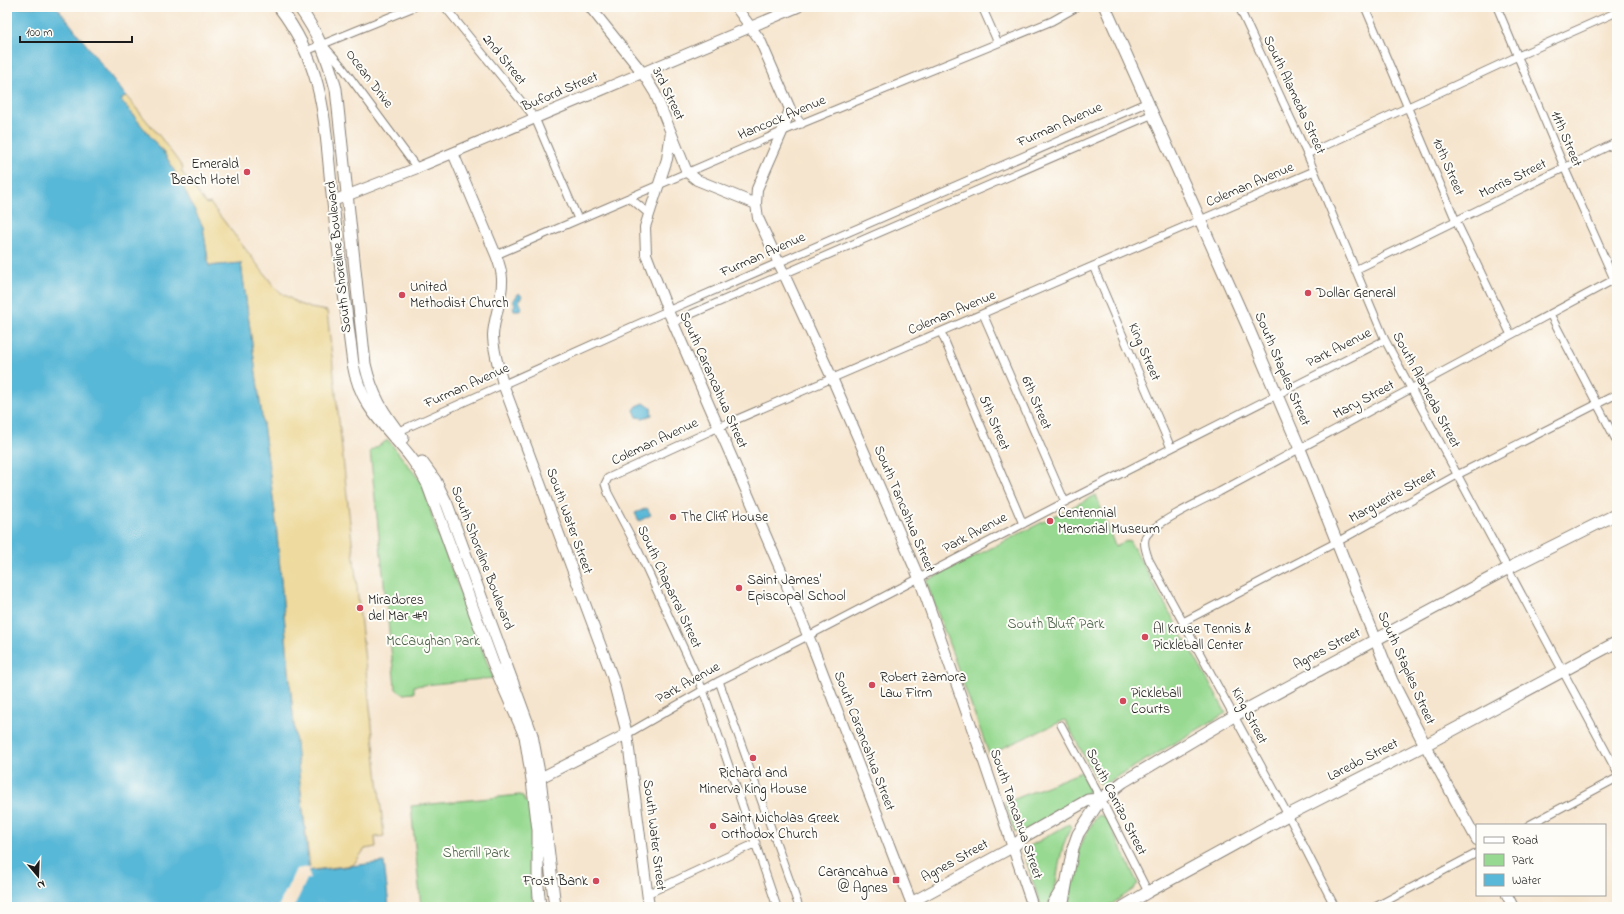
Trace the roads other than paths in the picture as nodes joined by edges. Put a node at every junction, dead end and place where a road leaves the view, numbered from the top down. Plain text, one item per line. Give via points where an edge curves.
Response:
1 (279, 7) edge
2 (299, 7) edge
3 (414, 7) edge
4 (445, 7) edge
5 (590, 7) edge
6 (736, 7) edge
7 (798, 7) edge
8 (982, 7) edge
9 (1077, 7) edge
10 (1106, 7) edge
11 (1239, 7) edge
12 (1365, 7) edge
13 (1497, 7) edge
14 (1617, 12) edge
15 (751, 27) junction
16 (998, 43) junction
17 (323, 45) junction
18 (306, 51) junction
19 (1518, 56) junction
20 (642, 72) junction
21 (1148, 102) junction
22 (1408, 107) junction
23 (790, 109) junction
24 (1153, 114) junction
25 (535, 118) junction
26 (802, 124) junction
27 (671, 132) junction
28 (782, 132) junction
29 (1617, 142) edge
30 (453, 153) junction
31 (1307, 154) junction
32 (1024, 155) junction
33 (417, 168) junction
34 (1029, 168) junction
35 (1565, 169) junction
36 (1314, 171) junction
37 (687, 172) junction
38 (658, 185) junction
39 (347, 196) junction
40 (630, 198) junction
41 (333, 201) junction
42 (756, 204) junction
43 (908, 206) junction
44 (649, 214) junction
45 (578, 219) junction
46 (913, 219) junction
47 (1201, 220) junction
48 (1456, 221) junction
49 (496, 255) junction
50 (778, 263) junction
51 (1093, 266) junction
52 (1354, 270) junction
53 (784, 275) junction
54 (1616, 279) edge
55 (668, 311) junction
56 (983, 314) junction
57 (1550, 314) junction
58 (673, 322) junction
59 (941, 332) junction
60 (1511, 335) junction
61 (1384, 340) junction
62 (832, 378) junction
63 (503, 384) junction
64 (1412, 389) junction
65 (1617, 394) edge
66 (1276, 395) junction
67 (1597, 406) junction
68 (719, 427) junction
69 (394, 433) junction
70 (1617, 442) edge
71 (1171, 448) junction
72 (1300, 449) junction
73 (1457, 476) junction
74 (604, 484) joint
75 (1065, 502) junction
76 (1617, 514) edge
77 (1023, 524) junction
78 (1146, 536) joint
79 (1337, 542) junction
80 (1507, 569) junction
81 (918, 578) junction
82 (1183, 622) junction
83 (808, 636) junction
84 (1375, 640) junction
85 (1617, 642) edge
86 (1562, 671) junction
87 (719, 681) junction
88 (703, 690) junction
89 (1234, 716) junction
90 (1061, 724) dead end
91 (627, 734) junction
92 (1425, 745) junction
93 (1617, 772) edge
94 (1617, 778) edge
95 (536, 779) junction
96 (1101, 799) junction
97 (1288, 815) junction
98 (1531, 824) edge
99 (1476, 838) edge
100 (756, 843) junction
101 (1013, 847) junction
102 (1476, 854) edge
103 (1066, 883) junction
104 (1148, 892) junction
105 (647, 894) junction
106 (1508, 896) edge
107 (913, 904) edge
108 (1130, 904) edge
109 (1032, 905) edge
110 (540, 907) edge
111 (555, 907) edge
112 (649, 907) edge
113 (777, 907) edge
114 (799, 907) edge
115 (1051, 907) edge
116 (1062, 907) edge
117 (1123, 907) edge
118 (1335, 907) edge
119 (1374, 907) edge
120 (1513, 907) edge

1 - 18 main road
2 - 17 main road, Ocean Drive
3 - 17 street
4 - 25 street, 2nd Street
5 - 20 main road, 3rd Street
6 - 15 main road
7 - 15 main road, Buford Street
8 - 16 street
9 - 16 street, Hancock Avenue via 1052,21
10 - 21 main road, South Staples Street
11 - 31 street, South Alameda Street
12 - 22 street, 10th Street
13 - 19 street, 11th Street
14 - 19 street, Coleman Avenue
15 - 20 main road, Buford Street
15 - 23 main road via 760,40
16 - 26 street, Hancock Avenue
17 - 18 street
17 - 33 street, Ocean Drive
17 - 39 main road, South Shoreline Boulevard via 336,89
18 - 41 main road, South Shoreline Boulevard via 314,69 324,112
19 - 22 street, Coleman Avenue
19 - 35 street, 11th Street
20 - 25 main road, Buford Street
20 - 27 main road, 3rd Street via 655,93
21 - 24 main road, South Staples Street
21 - 32 street, Furman Avenue
22 - 31 street, Coleman Avenue
22 - 48 street, 10th Street
23 - 26 street
23 - 28 main road, South Tancahua Street
24 - 34 street, Furman Avenue
24 - 47 main road, South Staples Street
25 - 30 main road, Buford Street
25 - 45 street, 2nd Street
26 - 28 street, Hancock Avenue
27 - 37 main road
27 - 38 main road, 3rd Street via 667,159
28 - 37 street, Hancock Avenue
28 - 42 main road, South Tancahua Street via 757,189
29 - 35 street, Morris Street
30 - 33 main road, Buford Street
30 - 49 main road, South Water Street
31 - 36 street, South Alameda Street
32 - 34 street
32 - 43 street, Furman Avenue
33 - 39 main road, Buford Street
34 - 46 street, Furman Avenue
35 - 48 street, Morris Street
35 - 54 street, 11th Street
36 - 47 street, Coleman Avenue
36 - 52 street, South Alameda Street
37 - 38 street, Hancock Avenue
37 - 42 main road via 697,180
38 - 40 street, Hancock Avenue
38 - 44 main road, South Carancahua Street
39 - 41 main road, Buford Street
39 - 69 main road, South Shoreline Boulevard via 365,364 372,390
40 - 44 street
40 - 45 street, Hancock Avenue
41 - 69 main road, South Shoreline Boulevard via 357,384 370,409
42 - 50 main road, South Tancahua Street via 758,218
43 - 46 street
43 - 50 street, Furman Avenue
44 - 55 main road, South Carancahua Street via 645,227 646,254
45 - 49 street, Hancock Avenue
46 - 53 street, Furman Avenue
47 - 51 street, Coleman Avenue
47 - 66 main road, South Staples Street
48 - 52 street, Morris Street
48 - 60 street, 10th Street
49 - 63 main road, South Water Street via 502,281 493,336
50 - 53 main road, South Tancahua Street
50 - 55 street, Furman Avenue
51 - 56 street, Coleman Avenue
51 - 71 street, King Street
52 - 61 street, South Alameda Street
53 - 58 street, Furman Avenue
53 - 62 main road, South Tancahua Street
54 - 57 street, Mary Street
55 - 58 main road, South Carancahua Street
55 - 63 street, Furman Avenue
56 - 59 street, Coleman Avenue
56 - 75 street, 6th Street
57 - 60 street, Mary Street
57 - 67 street
58 - 68 main road, South Carancahua Street
59 - 62 street, Coleman Avenue
59 - 77 street, 5th Street
60 - 64 street, Mary Street
61 - 64 street, South Alameda Street
61 - 66 street, Park Avenue
62 - 68 street, Coleman Avenue
62 - 81 main road, South Tancahua Street
63 - 69 street, Furman Avenue
63 - 91 main road, South Water Street via 612,676
64 - 72 street, Mary Street
64 - 73 street, South Alameda Street
65 - 67 street, Marguerite Street
66 - 71 street, Park Avenue
66 - 72 main road, South Staples Street
67 - 70 street
67 - 73 street, Marguerite Street
68 - 74 street, Coleman Avenue via 608,478
68 - 83 main road, South Carancahua Street
69 - 95 main road, South Shoreline Boulevard via 427,468 447,504 528,721 535,748
71 - 75 street, Park Avenue
72 - 78 street, Mary Street via 1159,524
72 - 79 main road, South Staples Street
73 - 79 street, Marguerite Street
73 - 80 street, South Alameda Street
74 - 88 street, South Chaparral Street via 657,589
75 - 77 street, Park Avenue
76 - 80 main road, Agnes Street
77 - 81 street, Park Avenue
78 - 82 street, King Street via 1149,560
79 - 82 street, Marguerite Street
79 - 84 main road, South Staples Street
80 - 84 main road, Agnes Street
80 - 86 street, South Alameda Street
81 - 83 street, Park Avenue
81 - 101 main road, South Tancahua Street
82 - 89 street, King Street
83 - 87 street, Park Avenue
83 - 107 main road, South Carancahua Street
84 - 89 main road, Agnes Street
84 - 92 main road, South Staples Street via 1401,700
85 - 86 main road, Laredo Street
86 - 92 main road, Laredo Street
86 - 93 street, South Alameda Street
87 - 88 street, Park Avenue
87 - 114 street
88 - 91 street, Park Avenue
88 - 100 street, South Chaparral Street
89 - 96 main road, Agnes Street via 1123,782
89 - 97 street, King Street
90 - 96 street, South Carrizo Street
91 - 95 main road, Park Avenue
91 - 105 main road, South Water Street
92 - 97 main road, Laredo Street
92 - 99 main road
94 - 98 street
95 - 110 main road, South Shoreline Boulevard
95 - 111 main road, South Shoreline Boulevard
96 - 101 main road via 1088,800 1025,836
96 - 103 main road via 1078,834
96 - 104 street, South Carrizo Street
97 - 104 main road, Laredo Street
97 - 118 street, King Street
100 - 105 street
100 - 113 street, South Chaparral Street
101 - 107 main road, Agnes Street
101 - 109 main road, South Tancahua Street
102 - 119 street
103 - 115 main road
103 - 116 main road
104 - 108 main road, Laredo Street
105 - 112 main road, South Water Street
106 - 120 main road
108 - 117 main road, Laredo Street

